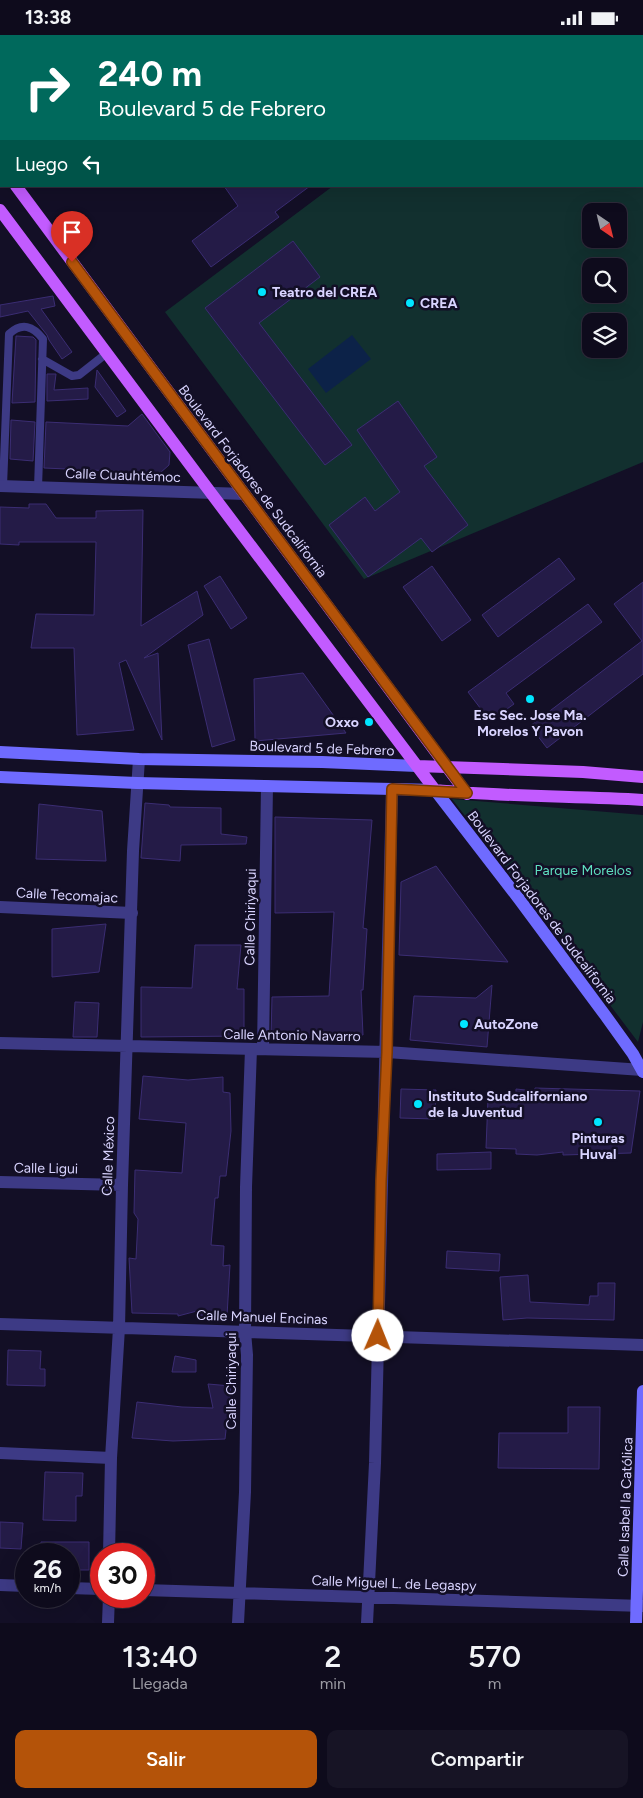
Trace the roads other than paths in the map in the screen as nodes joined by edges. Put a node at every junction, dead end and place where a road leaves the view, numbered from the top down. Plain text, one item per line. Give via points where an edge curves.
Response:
1 (17, 187) edge
2 (0, 210) edge
3 (5, 224) edge
4 (107, 353) junction
5 (42, 359) junction
6 (2, 486) edge
7 (38, 488) junction
8 (210, 493) junction
9 (245, 494) junction
10 (0, 752) edge
11 (139, 759) junction
12 (417, 766) junction
13 (448, 768) junction
14 (0, 777) edge
15 (643, 777) edge
16 (137, 783) junction
17 (268, 786) junction
18 (392, 789) junction
19 (435, 791) junction
20 (467, 793) junction
21 (643, 800) edge
22 (0, 907) edge
23 (132, 913) junction
24 (0, 1043) edge
25 (127, 1046) junction
26 (257, 1049) junction
27 (387, 1052) junction
28 (643, 1071) edge
29 (0, 1182) edge
30 (122, 1185) junction
31 (0, 1324) edge
32 (119, 1328) junction
33 (245, 1332) junction
34 (378, 1336) junction
35 (643, 1345) edge
36 (643, 1391) edge
37 (0, 1453) edge
38 (111, 1458) junction
39 (109, 1543) edge
40 (0, 1585) edge
41 (15, 1586) edge
42 (155, 1590) edge
43 (239, 1593) junction
44 (368, 1597) junction
45 (640, 1606) edge
46 (109, 1608) edge
47 (108, 1623) edge
48 (238, 1623) edge
49 (367, 1623) edge
50 (636, 1623) edge

1 - 9 main road, Boulevard Forjadores de Sudcalifornia
2 - 3 main road, Boulevard Forjadores de Sudcalifornia
3 - 4 main road, Boulevard Forjadores de Sudcalifornia
4 - 5 lane via 79,375 72,376
4 - 8 main road, Boulevard Forjadores de Sudcalifornia
5 - 6 lane via 43,339 35,329 24,326 9,334
5 - 7 lane
6 - 7 street, Calle Cuauhtémoc
7 - 8 street, Calle Cuauhtémoc
8 - 9 street, Calle Cuauhtémoc
8 - 12 main road, Boulevard Forjadores de Sudcalifornia
9 - 13 main road, Boulevard Forjadores de Sudcalifornia
10 - 11 main road, Boulevard 5 de Febrero
11 - 12 main road, Boulevard 5 de Febrero
11 - 16 street, Calle México
12 - 13 main road, Boulevard 5 de Febrero
12 - 19 main road, Boulevard Forjadores de Sudcalifornia
13 - 15 main road, Boulevard 5 de Febrero
13 - 20 main road, Boulevard Forjadores de Sudcalifornia
14 - 16 main road
16 - 17 main road
16 - 23 street, Calle México
17 - 18 main road
17 - 26 street, Calle Chiriyaqui
18 - 19 main road
18 - 27 street
19 - 20 main road
19 - 28 main road, Boulevard Forjadores de Sudcalifornia via 525,907
20 - 21 main road
22 - 23 street, Calle Tecomajac
23 - 25 street, Calle México
24 - 25 street, Calle Antonio Navarro
25 - 26 street, Calle Antonio Navarro
25 - 30 street, Calle México
26 - 27 street, Calle Antonio Navarro
26 - 33 street, Calle Chiriyaqui via 246,1187
27 - 28 street, Calle Antonio Navarro
27 - 34 street
29 - 30 street, Calle Ligui
30 - 32 street, Calle México
31 - 32 street, Calle Manuel Encinas
32 - 33 street, Calle Manuel Encinas
32 - 38 street, Calle México
33 - 34 street, Calle Manuel Encinas
33 - 43 street, Calle Chiriyaqui via 245,1492
34 - 35 street, Calle Manuel Encinas
34 - 44 street
36 - 45 main road, Calle Isabel la Católica
37 - 38 street
38 - 39 street, Calle México
40 - 41 street
42 - 43 street, Calle Miguel L. de Legaspy
43 - 44 street, Calle Miguel L. de Legaspy
43 - 48 street, Calle Chiriyaqui
44 - 45 street, Calle Miguel L. de Legaspy
44 - 49 street
45 - 50 main road, Calle Isabel la Católica
46 - 47 street

